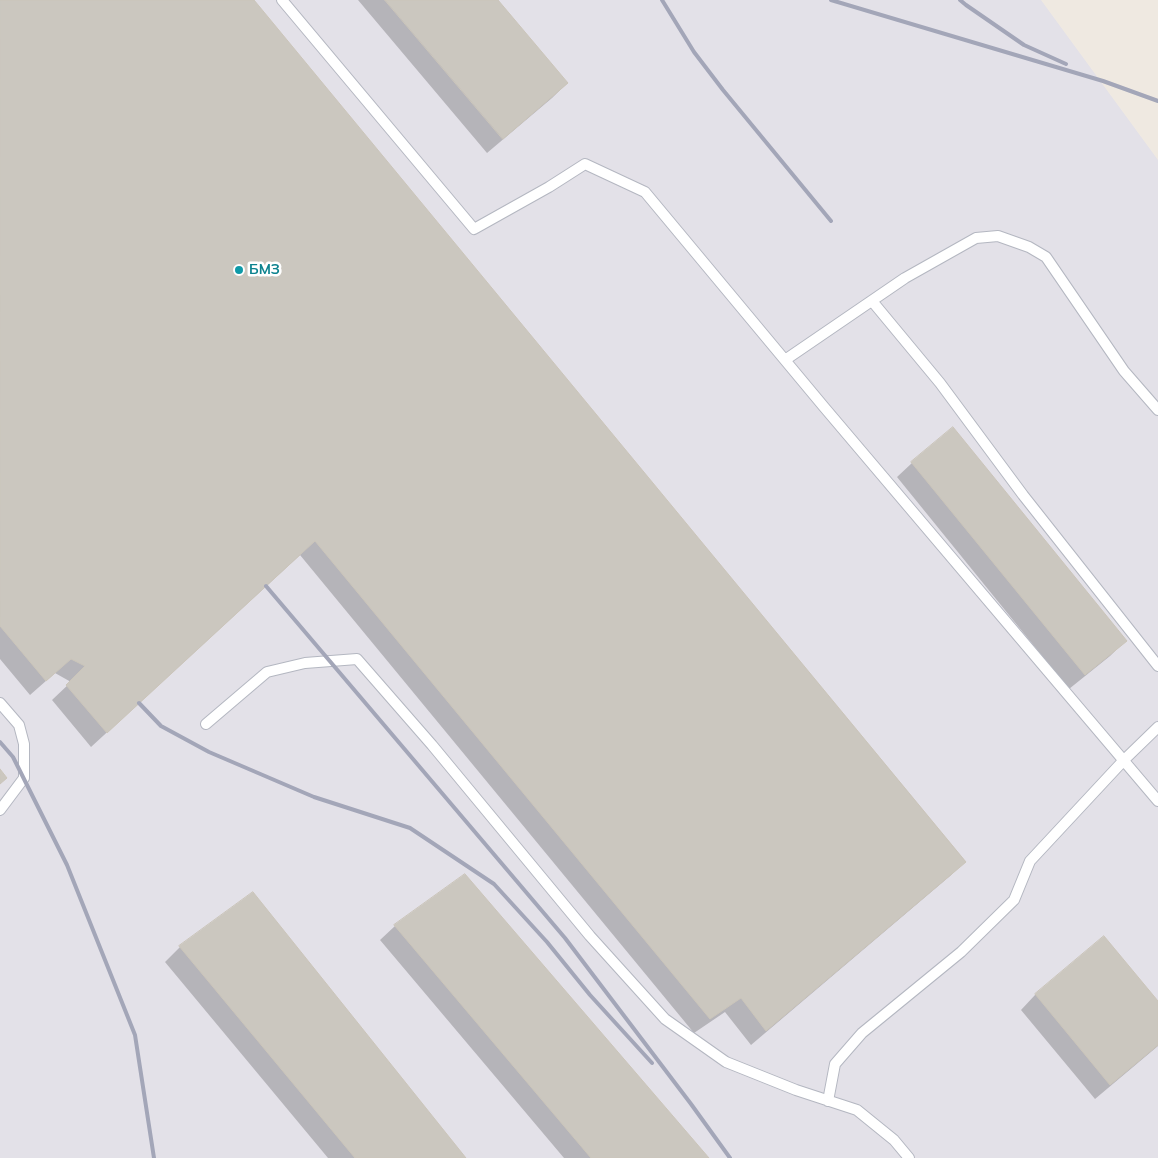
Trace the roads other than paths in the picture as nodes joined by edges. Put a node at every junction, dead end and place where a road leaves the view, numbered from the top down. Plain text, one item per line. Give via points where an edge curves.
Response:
1 (282, 0) edge
2 (872, 301) junction
3 (785, 360) junction
4 (1158, 410) edge
5 (1158, 666) edge
6 (0, 703) edge
7 (206, 724) dead end
8 (1158, 727) edge
9 (1124, 760) junction
10 (1158, 801) edge
11 (0, 810) edge
12 (828, 1101) junction
13 (910, 1158) edge

1 - 3 lane via 474,228 585,164 645,192
2 - 3 lane
2 - 4 lane via 905,278 976,238 998,236 1029,247 1046,257 1124,370
2 - 5 lane
3 - 9 lane
6 - 11 lane via 19,725 24,744 24,778
7 - 12 lane via 267,672 306,663 357,659 664,1019 726,1062
8 - 9 lane
9 - 10 lane
9 - 12 lane via 1030,861 1014,900 960,952 862,1032 835,1064
12 - 13 lane via 857,1110 894,1140

